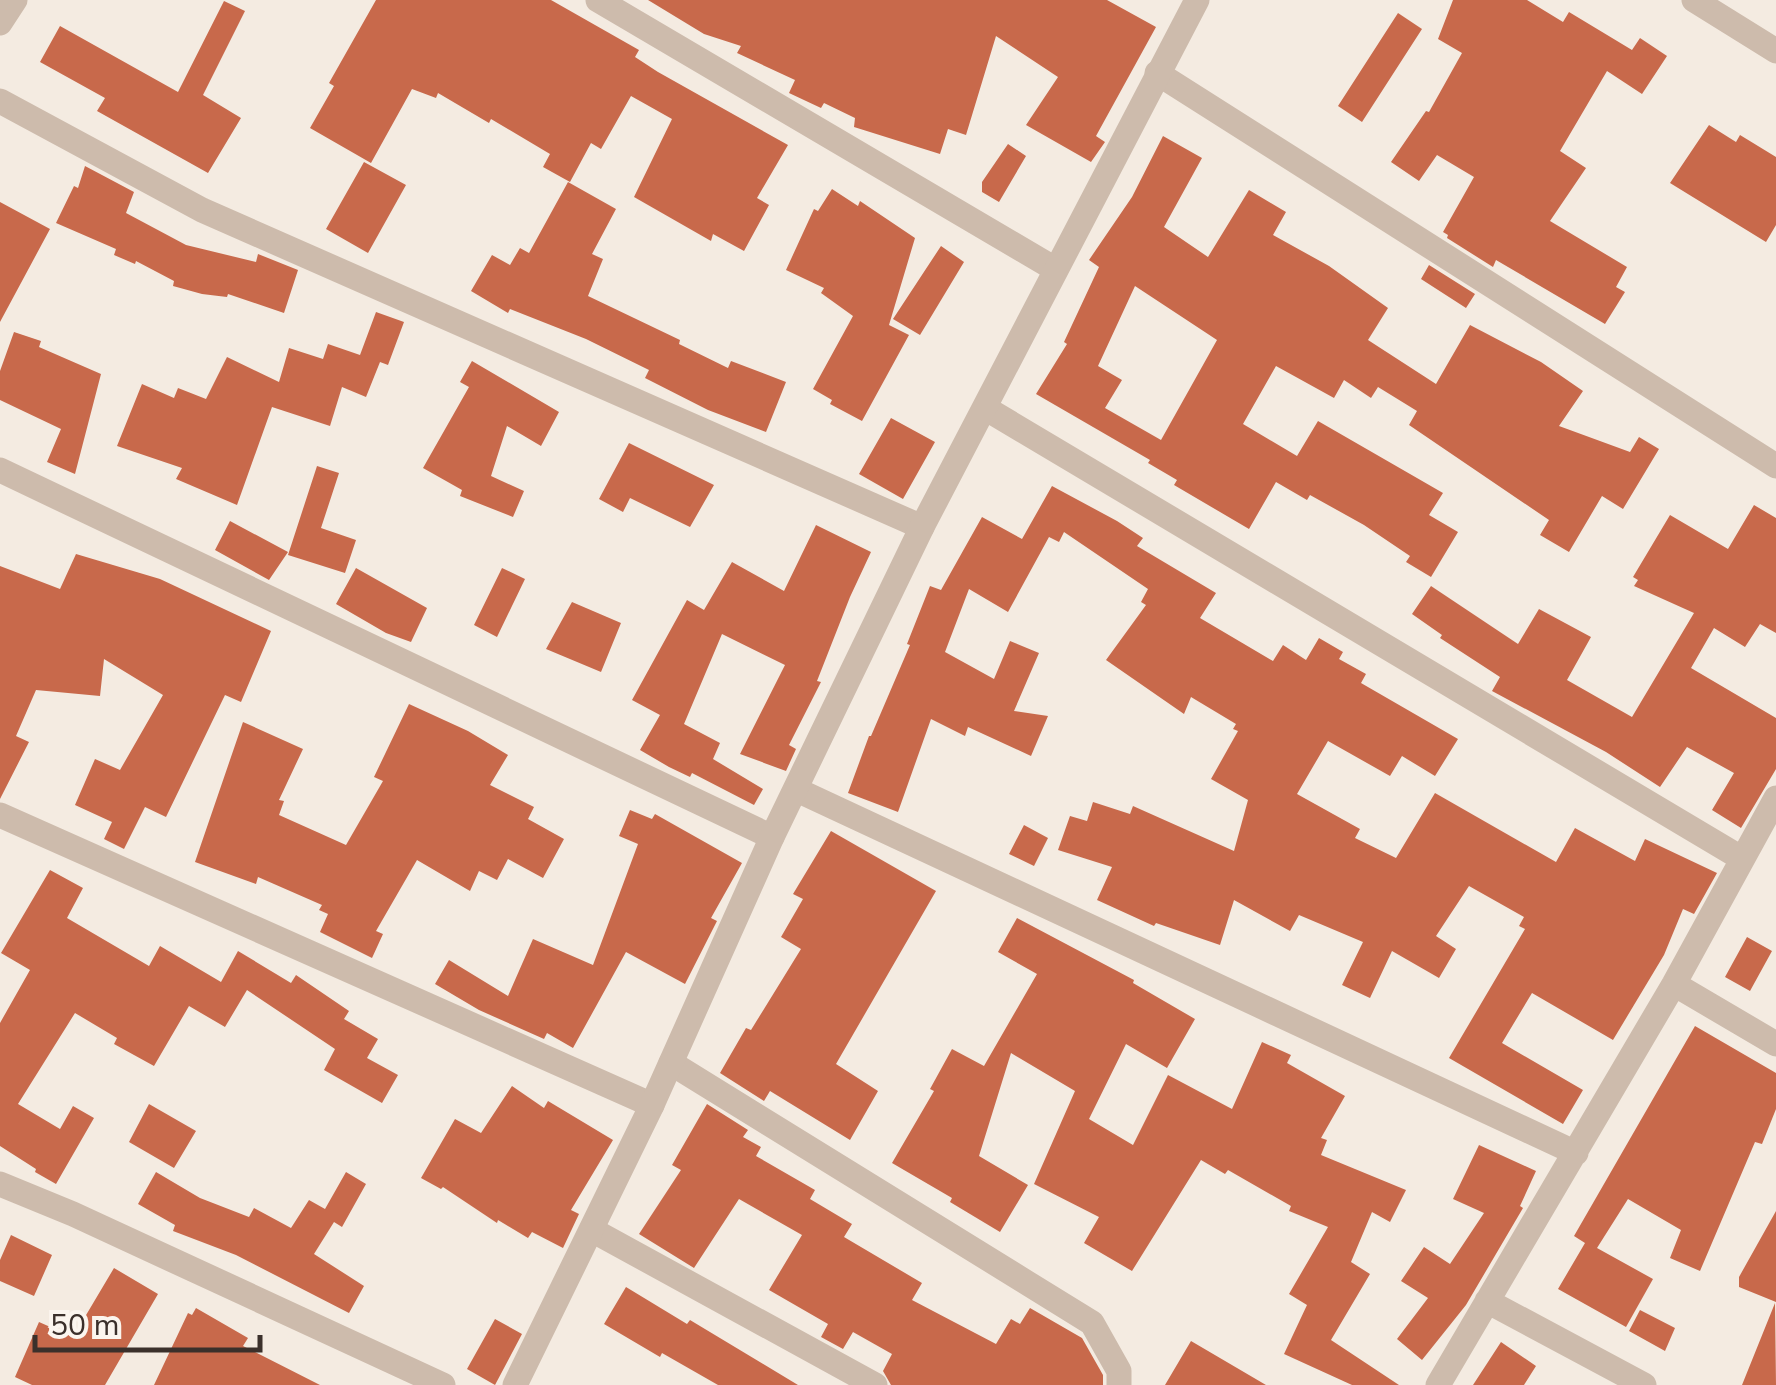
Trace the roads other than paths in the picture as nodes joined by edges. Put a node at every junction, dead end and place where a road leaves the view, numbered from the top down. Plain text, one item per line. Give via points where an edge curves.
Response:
1 (15, 0) edge
2 (598, 0) edge
3 (1694, 0) edge
4 (1188, 3) edge
5 (0, 23) edge
6 (1776, 51) edge
7 (1157, 73) junction
8 (0, 102) edge
9 (1055, 269) junction
10 (985, 408) junction
11 (1776, 466) edge
12 (0, 470) edge
13 (922, 527) junction
14 (797, 790) junction
15 (1776, 798) edge
16 (0, 815) edge
17 (772, 837) junction
18 (1741, 858) junction
19 (1674, 984) junction
20 (1776, 1044) edge
21 (672, 1063) junction
22 (652, 1105) junction
23 (1576, 1154) junction
24 (0, 1184) edge
25 (592, 1230) junction
26 (1487, 1301) junction
27 (443, 1385) edge
28 (515, 1385) edge
29 (875, 1385) edge
30 (1119, 1385) edge
31 (1438, 1385) edge
32 (1644, 1385) edge

1 - 5 street
2 - 9 street
3 - 6 street
4 - 7 street
7 - 9 street
7 - 11 street
8 - 13 street via 202,210
9 - 10 street
10 - 13 street
10 - 18 street
12 - 17 street
13 - 14 street
14 - 17 street
14 - 23 street
15 - 18 street
16 - 22 street
17 - 21 street
18 - 19 street
19 - 20 street
19 - 23 street
21 - 22 street
21 - 30 street via 1092,1323 1119,1370
22 - 25 street
23 - 26 street
24 - 27 street
25 - 28 street
25 - 29 street
26 - 31 street
26 - 32 street

